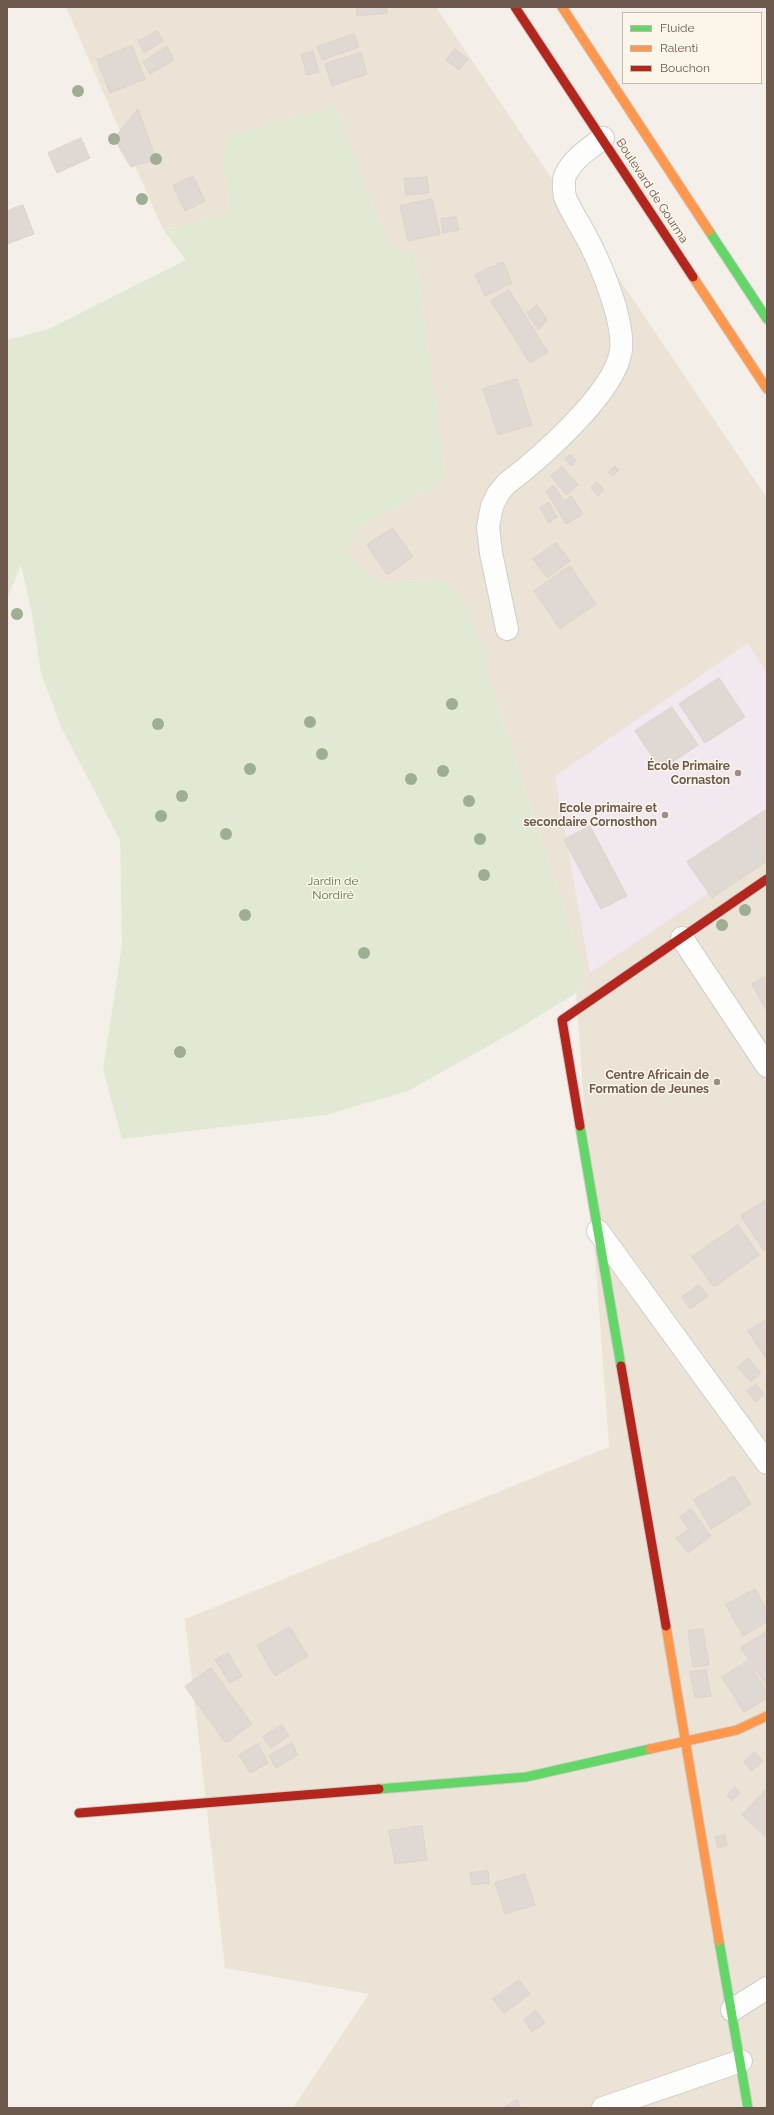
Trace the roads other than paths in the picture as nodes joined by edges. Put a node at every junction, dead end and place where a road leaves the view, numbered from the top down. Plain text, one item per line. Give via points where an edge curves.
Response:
1 (515, 7) edge
2 (562, 7) edge
3 (603, 138) junction
4 (767, 318) edge
5 (767, 389) edge
6 (507, 629) dead end
7 (767, 879) edge
8 (682, 938) junction
9 (767, 1066) edge
10 (598, 1231) junction
11 (767, 1463) edge
12 (767, 1716) edge
13 (686, 1741) junction
14 (79, 1813) dead end
15 (767, 1988) edge
16 (732, 2010) junction
17 (741, 2061) junction
18 (602, 2108) edge
19 (748, 2108) edge

1 - 3 main road, Boulevard de Gourma
2 - 4 main road
3 - 5 main road, Boulevard de Gourma
3 - 6 street via 572,164 564,177 565,196 606,281 621,328 621,350 614,370 584,413 506,484 492,506 488,533
7 - 8 main road
8 - 9 street
8 - 10 main road via 562,1020
10 - 11 street
10 - 13 main road
12 - 13 main road via 737,1730
13 - 14 main road via 526,1777
13 - 16 main road
15 - 16 street
16 - 17 main road
17 - 18 street
17 - 19 main road

